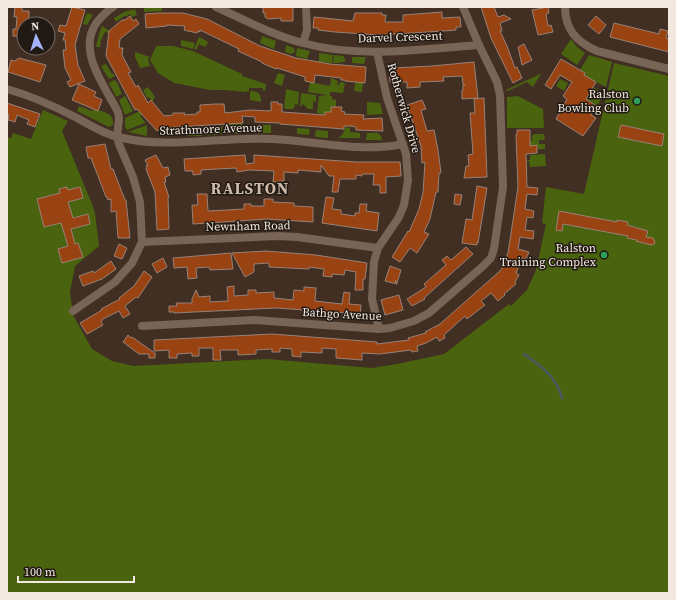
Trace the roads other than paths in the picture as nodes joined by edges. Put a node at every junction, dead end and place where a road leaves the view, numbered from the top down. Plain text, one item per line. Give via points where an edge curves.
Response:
1 (113, 7) edge
2 (216, 7) edge
3 (306, 7) edge
4 (463, 7) edge
5 (565, 7) edge
6 (303, 43) junction
7 (479, 45) junction
8 (376, 52) junction
9 (669, 69) edge
10 (7, 89) edge
11 (117, 137) junction
12 (403, 144) junction
13 (142, 242) junction
14 (378, 248) junction
15 (73, 311) dead end
16 (142, 326) dead end
17 (379, 329) junction

1 - 11 street via 95,25 89,48 92,63 118,112
2 - 6 street, Darvel Crescent via 263,30
3 - 6 street via 307,30
4 - 7 street
5 - 9 street via 573,34 590,48
6 - 8 street, Darvel Crescent
7 - 8 street, Darvel Crescent
7 - 17 street, Bathgo Avenue via 497,82 500,95 503,187 491,258 429,313 400,326
8 - 12 street, Rotherwick Drive via 387,98
10 - 11 street, Strathmore Avenue via 49,104
11 - 12 street, Strathmore Avenue via 168,143 253,138 372,147
11 - 13 street via 140,202
12 - 14 street, Rotherwick Drive via 408,173 405,199 398,216
13 - 14 street, Newnham Road via 278,236
13 - 15 street via 132,263 115,282
14 - 17 street, Rotherwick Drive via 374,262 372,298
16 - 17 street, Bathgo Avenue via 254,320

